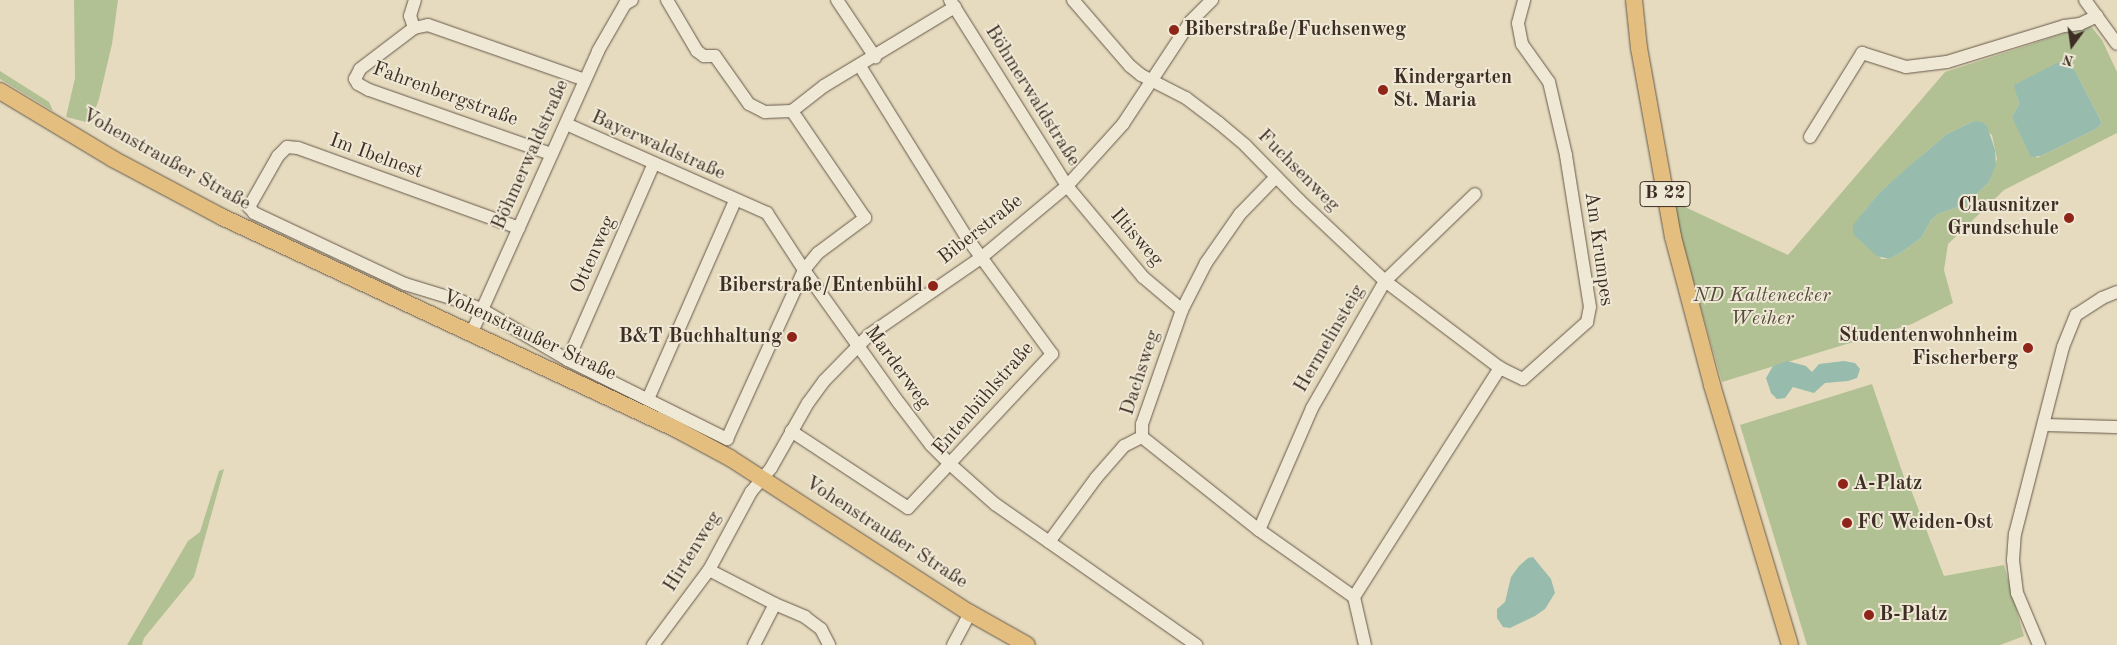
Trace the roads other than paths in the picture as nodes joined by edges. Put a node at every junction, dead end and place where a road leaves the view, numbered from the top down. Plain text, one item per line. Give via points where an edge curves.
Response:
1 (415, 0) edge
2 (667, 0) edge
3 (837, 0) edge
4 (1073, 0) edge
5 (1212, 0) edge
6 (1524, 0) edge
7 (1634, 0) edge
8 (2085, 0) edge
9 (627, 1) edge
10 (952, 4) edge
11 (2096, 16) junction
12 (414, 28) junction
13 (2117, 44) edge
14 (875, 57) junction
15 (860, 66) junction
16 (586, 80) junction
17 (1152, 80) junction
18 (0, 91) edge
19 (792, 111) junction
20 (566, 124) junction
21 (1810, 137) dead end
22 (551, 154) junction
23 (654, 165) junction
24 (1276, 177) junction
25 (1066, 186) junction
26 (1475, 194) dead end
27 (735, 201) junction
28 (249, 206) joint
29 (519, 228) junction
30 (982, 257) junction
31 (804, 270) junction
32 (1385, 281) junction
33 (2117, 292) edge
34 (481, 309) junction
35 (1182, 310) junction
36 (472, 332) junction
37 (857, 346) junction
38 (568, 360) junction
39 (1500, 368) junction
40 (648, 399) junction
41 (2044, 425) junction
42 (2117, 427) edge
43 (791, 431) junction
44 (1142, 437) junction
45 (951, 465) junction
46 (764, 478) junction
47 (1259, 530) junction
48 (1049, 542) junction
49 (709, 570) junction
50 (1354, 597) junction
51 (775, 604) junction
52 (970, 613) junction
53 (653, 645) edge
54 (754, 645) edge
55 (829, 645) edge
56 (953, 645) edge
57 (1027, 645) edge
58 (1196, 645) edge
59 (1365, 645) edge
60 (1790, 645) edge
61 (2039, 645) edge

1 - 12 street via 410,16
2 - 19 street via 698,51 704,56 715,56 748,104 765,112
3 - 14 street
4 - 17 street, Fuchsenweg via 1117,53 1141,75
5 - 17 street, Biberstraße via 1191,21
6 - 39 street, Am Krumpes via 1518,24 1522,44 1549,82 1566,155 1590,307 1587,322 1523,379
7 - 60 main road, B 22 via 1642,66 1673,237 1712,385
8 - 11 street
9 - 16 street, Böhmerwaldstraße via 598,51
10 - 14 street
10 - 25 street, Böhmerwaldstraße
11 - 13 street
11 - 21 street via 2080,24 1947,62 1906,67 1862,54
12 - 16 street via 428,26
12 - 22 street, Fahrenbergstraße via 360,69 355,79 358,84
14 - 15 street
15 - 19 street via 824,86
15 - 30 street, Entenbühlstraße
16 - 20 street, Böhmerwaldstraße
17 - 24 street, Fuchsenweg via 1186,98 1219,123
17 - 25 street, Biberstraße via 1124,124
18 - 36 main road, Vohenstraußer Straße via 113,159 222,217
19 - 31 street via 865,218 818,253
20 - 22 street, Böhmerwaldstraße
20 - 23 street, Bayerwaldstraße
22 - 29 street, Böhmerwaldstraße
23 - 27 street, Bayerwaldstraße
23 - 38 street, Ottenweg
24 - 32 street, Fuchsenweg
24 - 35 street, Dachsweg via 1240,214 1206,263
25 - 30 street, Biberstraße
25 - 35 street, Iltisweg via 1144,276
26 - 32 street, Hermelinsteig
27 - 31 street, Marderweg via 767,213
27 - 40 street
28 - 29 street, Im Ibelnest via 278,156 287,147 298,148
28 - 34 street, Vohenstraußer Straße via 254,213 405,284
29 - 34 street, Böhmerwaldstraße
30 - 37 street, Biberstraße via 868,335
30 - 45 street, Entenbühlstraße via 1052,354
31 - 37 street, Marderweg
31 - 40 street, Vohenstraußer Straße via 727,439
32 - 39 street, Fuchsenweg
32 - 47 street, Hermelinsteig via 1312,408
33 - 41 street via 2076,315 2063,347
34 - 36 street, Böhmerwaldstraße
34 - 38 street, Vohenstraußer Straße
35 - 44 street, Dachsweg via 1142,424
36 - 46 main road, Vohenstraußer Straße via 676,429
37 - 43 street, Biberstraße via 824,381
37 - 45 street, Marderweg via 931,445
38 - 40 street, Vohenstraußer Straße
39 - 50 street
41 - 42 street
41 - 61 street via 2015,534 2013,560 2017,593
43 - 45 street, Entenbühlstraße via 908,508
43 - 46 street, Biberstraße
44 - 47 street, Dachsweg
44 - 48 street via 1124,446
45 - 48 street, Marderweg via 995,504
46 - 49 street, Hirtenweg via 751,492
46 - 52 main road, Vohenstraußer Straße
47 - 50 street, Dachsweg
48 - 58 street, Marderweg
49 - 51 street
49 - 53 street, Hirtenweg
50 - 59 street
51 - 54 street
51 - 55 street via 811,621 821,629
52 - 56 street
52 - 57 main road, Vohenstraußer Straße

